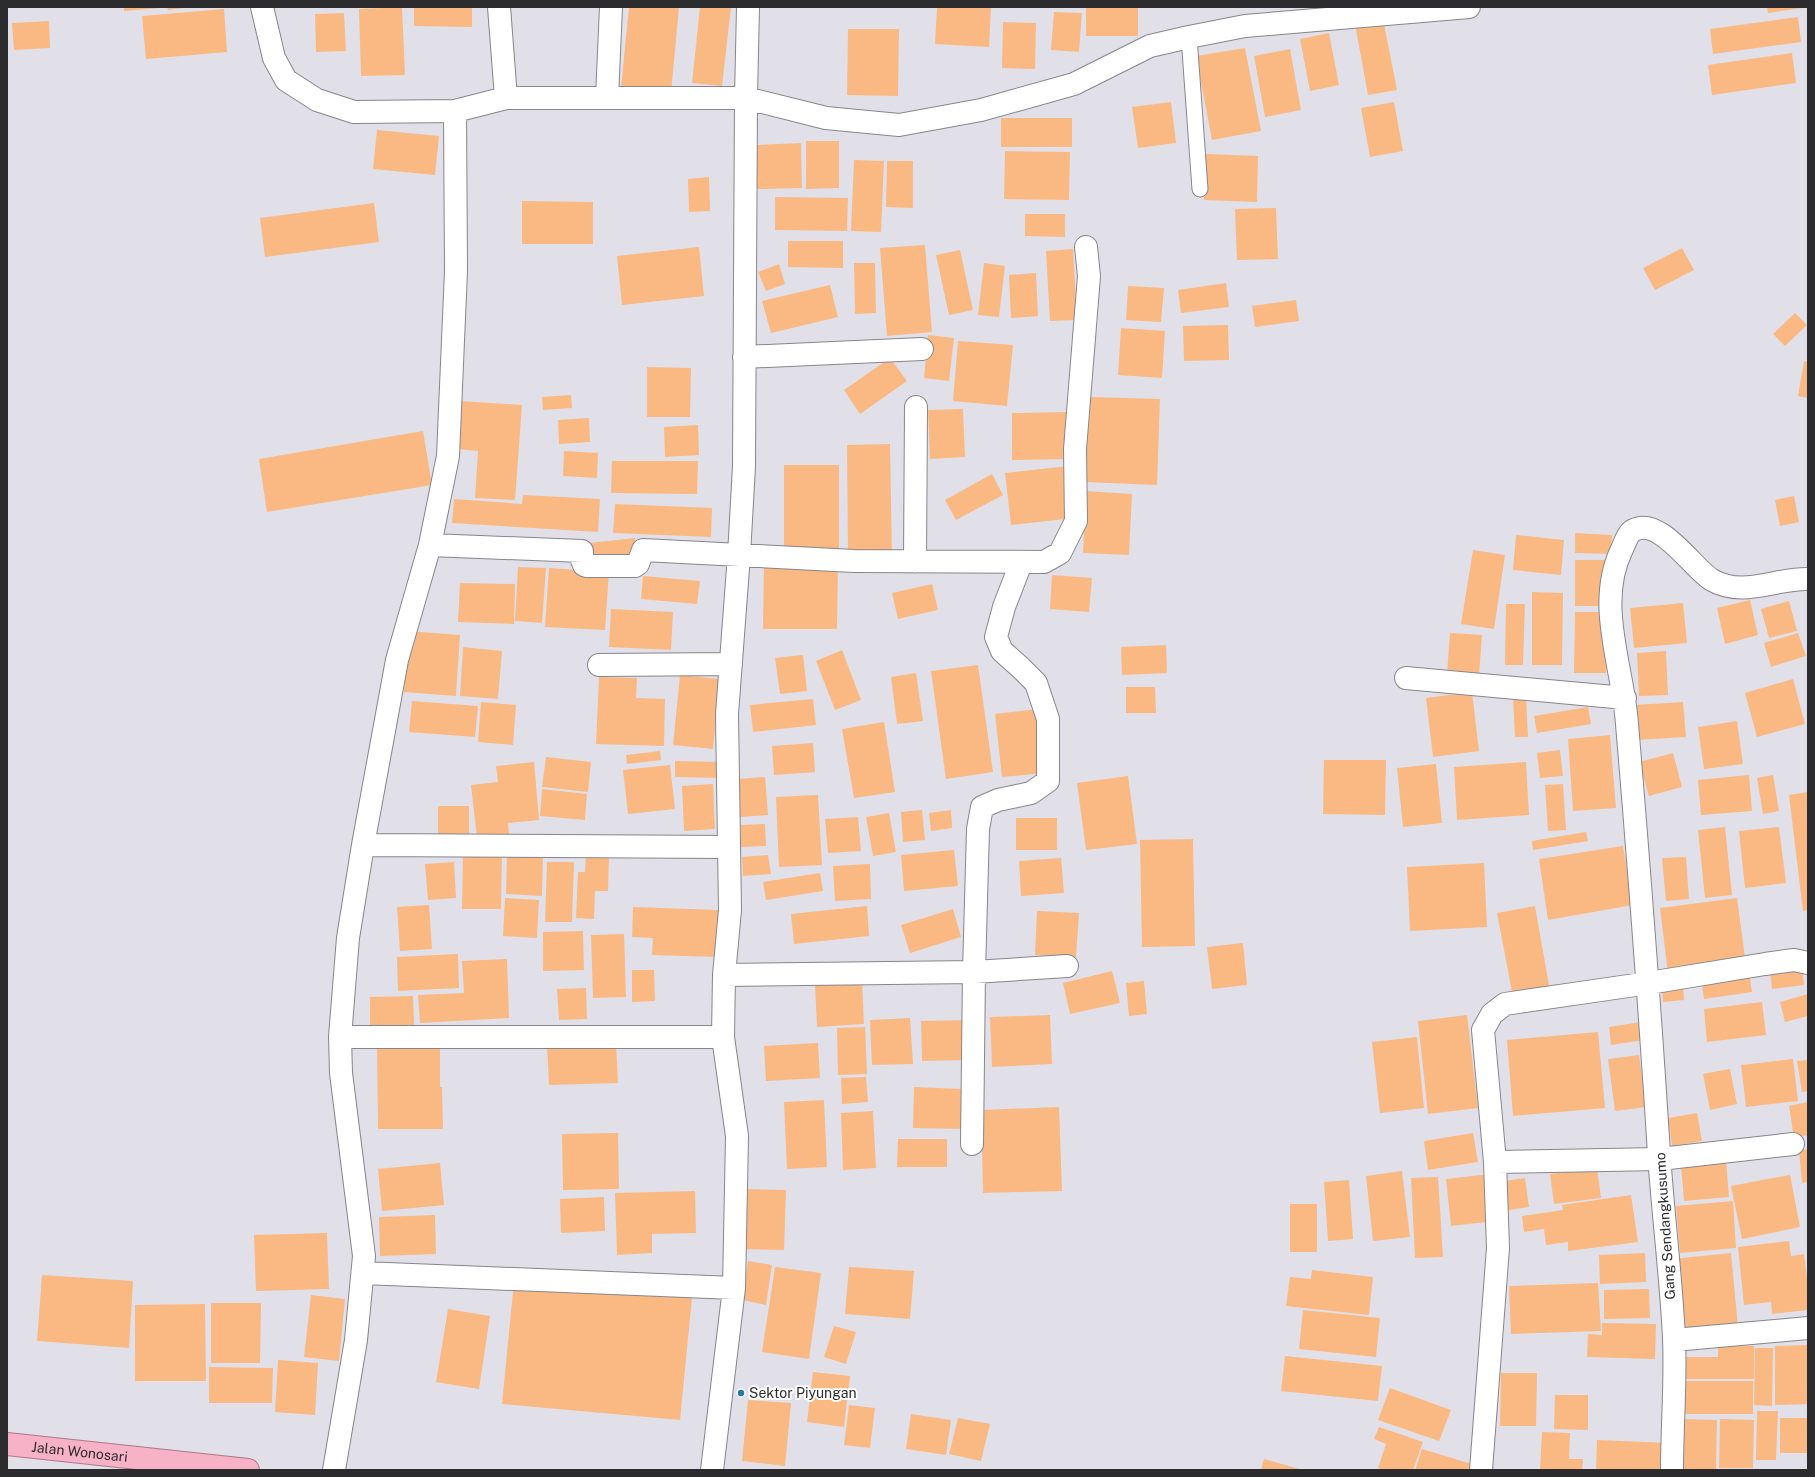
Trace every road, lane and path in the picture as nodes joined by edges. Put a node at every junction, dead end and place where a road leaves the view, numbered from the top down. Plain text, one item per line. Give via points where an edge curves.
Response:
1 (262, 7) edge
2 (499, 7) edge
3 (611, 7) edge
4 (748, 7) edge
5 (1469, 7) edge
6 (1309, 14) edge
7 (1189, 37) junction
8 (506, 98) junction
9 (607, 98) junction
10 (746, 98) junction
11 (455, 111) junction
12 (1200, 189) dead end
13 (1086, 247) dead end
14 (922, 349) dead end
15 (744, 357) junction
16 (916, 407) dead end
17 (430, 545) junction
18 (739, 555) junction
19 (915, 562) junction
20 (1021, 563) junction
21 (1808, 579) edge
22 (731, 664) junction
23 (600, 665) dead end
24 (1406, 678) dead end
25 (1625, 698) junction
26 (363, 845) junction
27 (729, 847) junction
28 (1808, 963) edge
29 (1067, 966) dead end
30 (974, 972) junction
31 (724, 975) junction
32 (1649, 983) junction
33 (340, 1037) junction
34 (723, 1037) junction
35 (972, 1144) dead end
36 (1793, 1144) dead end
37 (1660, 1159) junction
38 (1495, 1162) junction
39 (363, 1273) junction
40 (734, 1288) junction
41 (1808, 1328) edge
42 (1674, 1340) junction
43 (7, 1444) edge
44 (248, 1470) edge
45 (334, 1470) edge
46 (712, 1470) edge
47 (1481, 1470) edge
48 (1672, 1470) edge

1 - 11 street via 274,58 286,80 317,100 354,112
2 - 8 street
3 - 9 street
4 - 10 street
5 - 6 street
6 - 7 street
7 - 10 street via 1150,46 1074,84 981,110 899,125 826,118
7 - 12 lane
8 - 9 street
8 - 11 street
9 - 10 street
10 - 15 street
11 - 17 street via 456,271 448,456
13 - 20 street via 1089,276 1075,449 1076,521 1060,553 1044,562
14 - 15 street
15 - 18 street via 744,466
16 - 19 street
17 - 18 street via 582,550 582,560 587,566 636,566 643,550
17 - 26 street via 397,660
18 - 19 street
18 - 22 street
19 - 20 street
20 - 30 street via 1004,607 996,637 1002,651 1036,683 1048,719 1048,781 1031,793 998,800 982,807 978,829
21 - 25 street, Gang Sendangkusumo via 1754,588 1724,585 1710,579 1686,554 1655,530 1632,530 1618,557 1609,590 1612,627
22 - 23 street
22 - 27 street via 727,722
24 - 25 street
25 - 32 street, Gang Sendangkusumo
26 - 27 street
26 - 33 street via 348,938
27 - 31 street via 730,910
28 - 32 street via 1794,960
29 - 30 street
30 - 31 street
30 - 35 street
31 - 34 street
32 - 37 street, Gang Sendangkusumo
32 - 38 street via 1505,1004 1492,1014 1483,1030
33 - 34 street
33 - 39 street via 341,1073 364,1256
34 - 40 street via 737,1136
36 - 37 street
37 - 38 street
37 - 42 street, Gang Sendangkusumo
38 - 47 street via 1498,1248
39 - 40 street
39 - 45 street via 356,1340
40 - 46 street
41 - 42 street
42 - 48 street, Gang Sendangkusumo
43 - 44 highway, Jalan Wonosari

